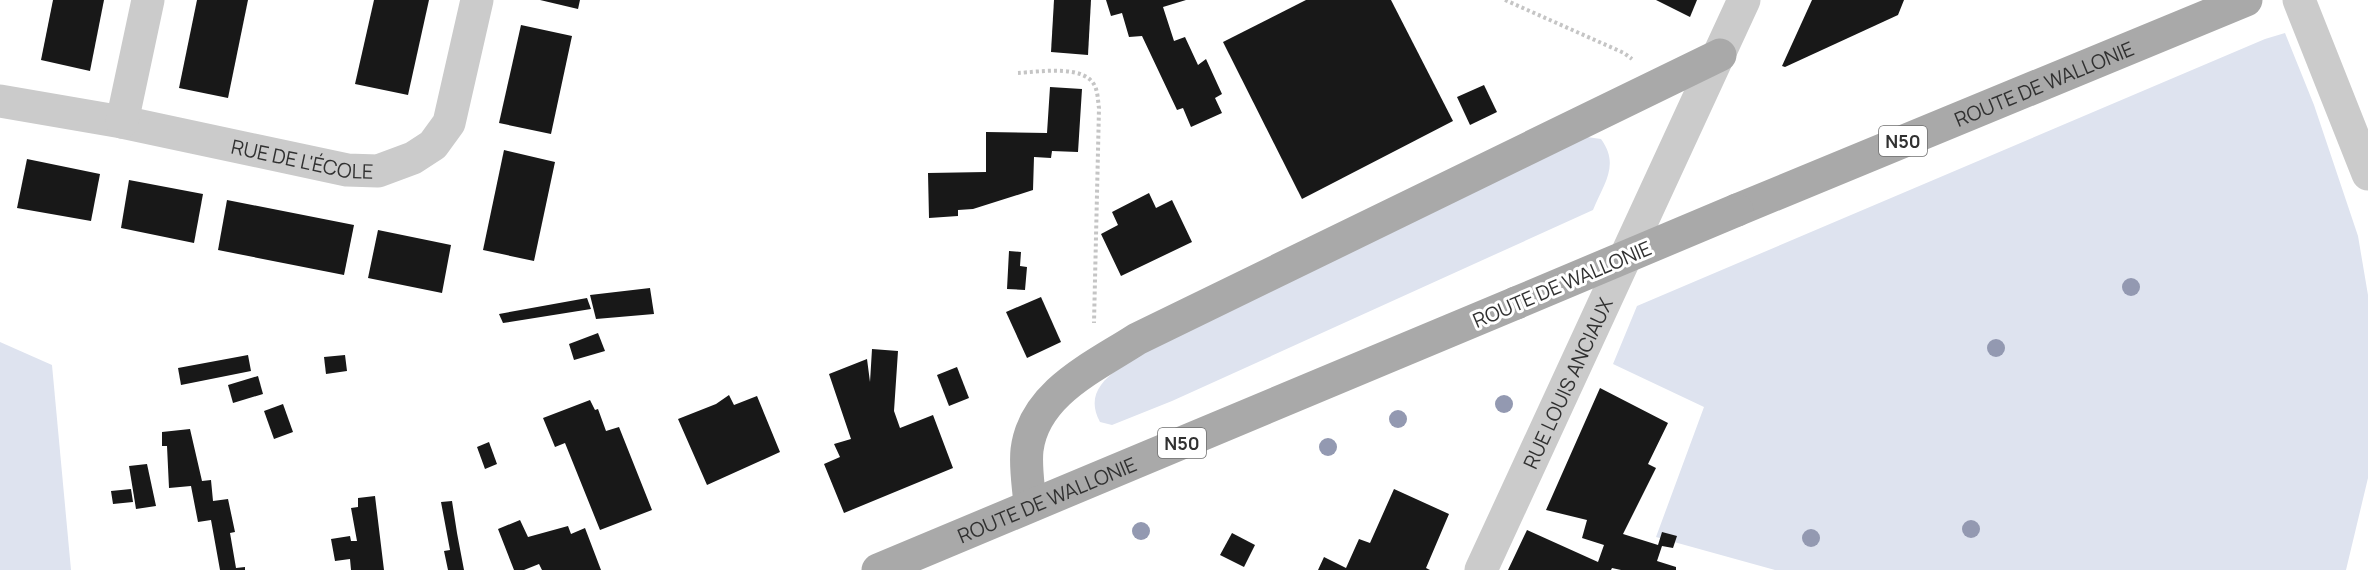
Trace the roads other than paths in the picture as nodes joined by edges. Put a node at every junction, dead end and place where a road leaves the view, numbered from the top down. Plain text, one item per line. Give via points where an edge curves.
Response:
1 (148, 0) edge
2 (477, 0) edge
3 (1744, 0) edge
4 (2299, 0) edge
5 (2238, 3) edge
6 (1720, 56) junction
7 (0, 101) edge
8 (122, 122) junction
9 (2368, 174) edge
10 (1030, 506) junction
11 (878, 570) edge
12 (1481, 570) edge

1 - 8 street
2 - 8 street, RUE DE L'ÉCOLE via 449,123 433,145 413,158 378,171 347,170
3 - 6 street, RUE LOUIS ANCIAUX
4 - 9 street
5 - 10 main road, ROUTE DE WALLONIE / N50, bridge
6 - 10 main road via 1137,339 1100,363 1065,386 1039,414 1027,450
6 - 12 street, RUE LOUIS ANCIAUX
7 - 8 street, RUE DE L'ÉCOLE
10 - 11 main road, ROUTE DE WALLONIE / N50

